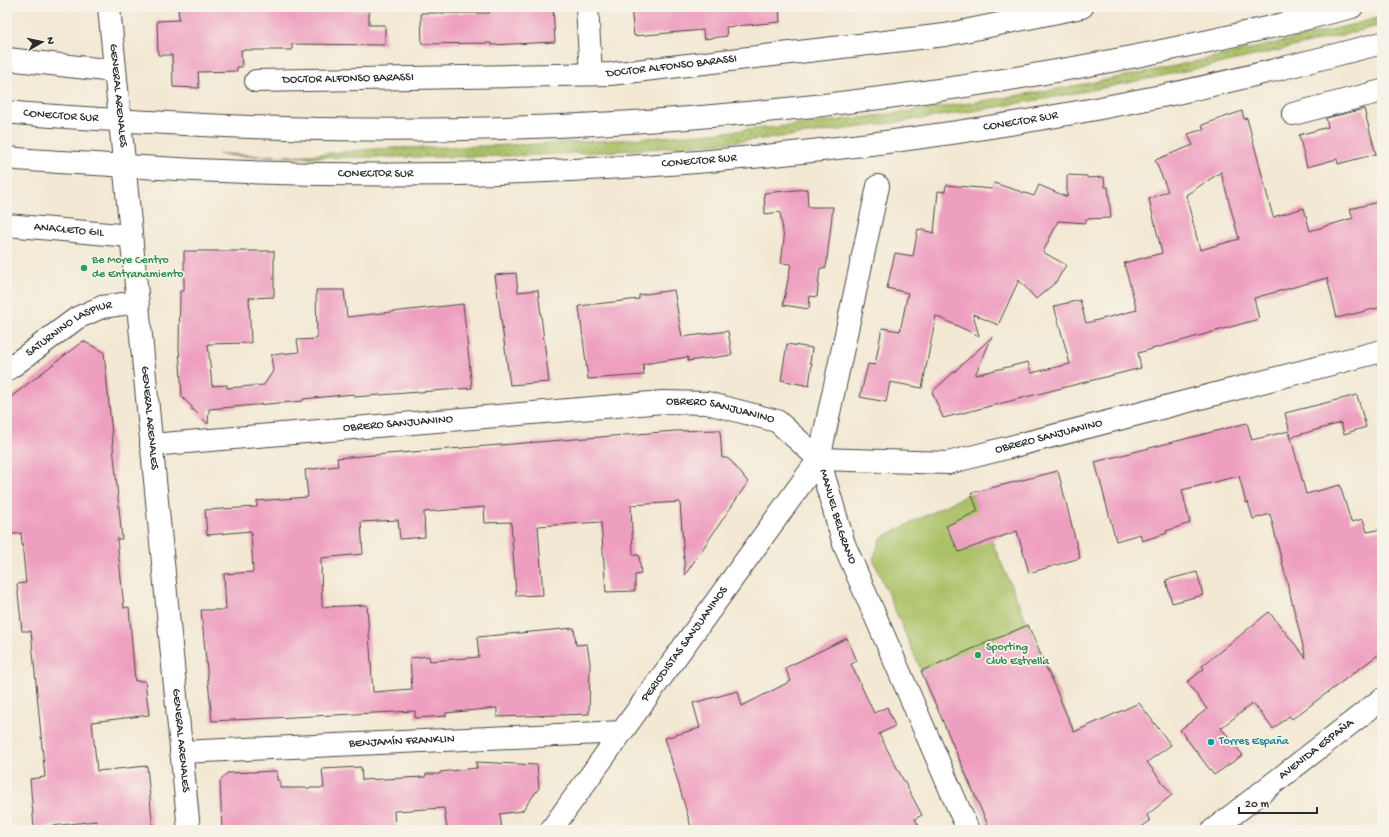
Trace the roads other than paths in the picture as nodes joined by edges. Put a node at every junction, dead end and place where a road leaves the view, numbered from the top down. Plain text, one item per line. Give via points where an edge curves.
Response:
1 (109, 7) edge
2 (587, 7) edge
3 (1082, 7) edge
4 (1352, 7) edge
5 (1382, 43) edge
6 (7, 59) edge
7 (114, 72) junction
8 (591, 74) junction
9 (256, 81) dead end
10 (1382, 91) edge
11 (7, 112) edge
12 (1293, 114) dead end
13 (119, 120) junction
14 (7, 158) edge
15 (123, 166) junction
16 (878, 186) dead end
17 (7, 225) edge
18 (130, 236) junction
19 (137, 302) junction
20 (1382, 351) edge
21 (7, 370) edge
22 (151, 445) junction
23 (819, 459) junction
24 (1382, 699) edge
25 (622, 732) junction
26 (181, 752) junction
27 (189, 830) edge
28 (551, 830) edge
29 (968, 830) edge
30 (1213, 830) edge

1 - 7 street, GENERAL ARENALES
2 - 8 street
3 - 8 street, DOCTOR ALFONSO BARASSI via 945,35 610,74
4 - 13 street, CONECTOR SUR via 1209,42 1056,71 917,94 762,112 562,126 443,130 265,129
5 - 15 street, CONECTOR SUR via 1248,77 1081,111 934,135 757,156 610,168 431,175 283,174
6 - 7 street
7 - 13 street, GENERAL ARENALES
8 - 9 street, DOCTOR ALFONSO BARASSI
10 - 12 street
11 - 13 street, CONECTOR SUR
13 - 15 street, GENERAL ARENALES
14 - 15 street, CONECTOR SUR
15 - 18 street, GENERAL ARENALES
16 - 23 street, MANUEL BELGRANO
17 - 18 street, ANACLETO GIL
18 - 19 street, GENERAL ARENALES
19 - 21 street, SATURNINO LASPIUR via 102,307 77,318
19 - 22 street, GENERAL ARENALES
20 - 23 street, OBRERO SANJUANINO via 948,463
22 - 23 street, OBRERO SANJUANINO via 663,402 707,403 777,421
22 - 26 street, GENERAL ARENALES
23 - 25 street, PERIODISTAS SANJUANINOS
23 - 29 street, MANUEL BELGRANO via 844,544
24 - 30 street, AVENIDA ESPAÑA
25 - 26 street, BENJAMÍN FRANKLIN
25 - 28 street, PERIODISTAS SANJUANINOS
26 - 27 street, GENERAL ARENALES

